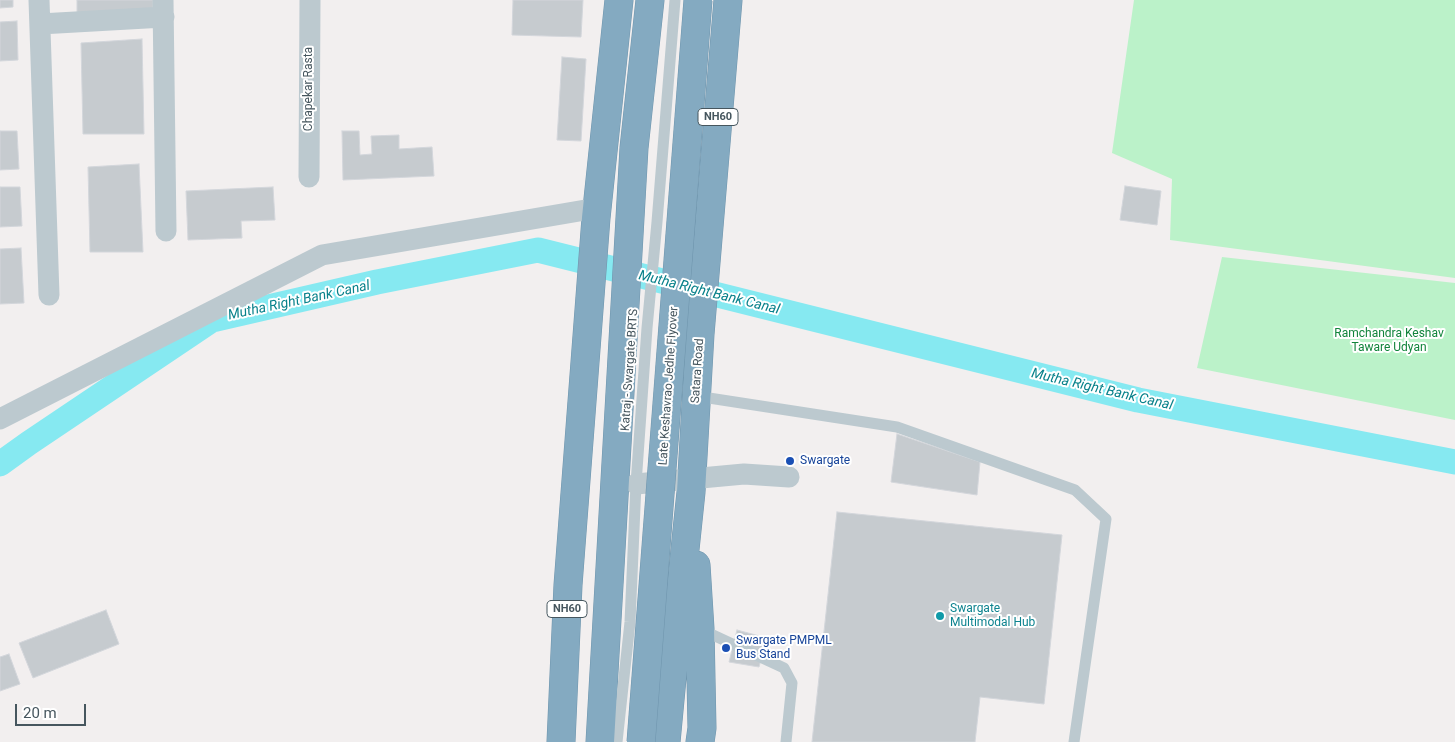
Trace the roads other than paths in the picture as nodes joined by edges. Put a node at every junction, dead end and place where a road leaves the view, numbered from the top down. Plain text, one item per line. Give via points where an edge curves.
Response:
1 (39, 0) edge
2 (310, 0) edge
3 (618, 0) edge
4 (650, 0) edge
5 (675, 0) edge
6 (698, 0) edge
7 (728, 0) edge
8 (163, 9) edge
9 (40, 24) junction
10 (309, 178) dead end
11 (596, 213) junction
12 (166, 231) dead end
13 (49, 295) dead end
14 (696, 396) junction
15 (0, 418) edge
16 (789, 477) dead end
17 (636, 484) junction
18 (691, 485) junction
19 (700, 629) junction
20 (561, 742) edge
21 (600, 742) edge
22 (617, 742) edge
23 (641, 742) edge
24 (666, 742) edge
25 (700, 742) edge
26 (786, 742) edge
27 (1074, 742) edge

1 - 9 street
2 - 10 street, Chapekar Rasta
3 - 11 highway, NH60
4 - 21 highway via 634,148
5 - 17 lane, Katraj - Swargate BRTS
6 - 23 highway, Late Keshavrao Jedhe Flyover, bridge
7 - 14 highway, Satara Road / NH60
8 - 9 street
8 - 12 street
9 - 13 street
11 - 15 street via 322,255
11 - 20 highway, NH60 via 568,585
14 - 18 highway, Satara Road / NH60
14 - 27 lane via 897,427 1075,490 1106,519
16 - 18 street via 744,474
17 - 18 street
17 - 22 lane, Katraj - Swargate BRTS via 630,622
18 - 19 highway
18 - 24 highway, Satara Road / NH60
19 - 25 highway
19 - 26 lane via 784,668 792,683

